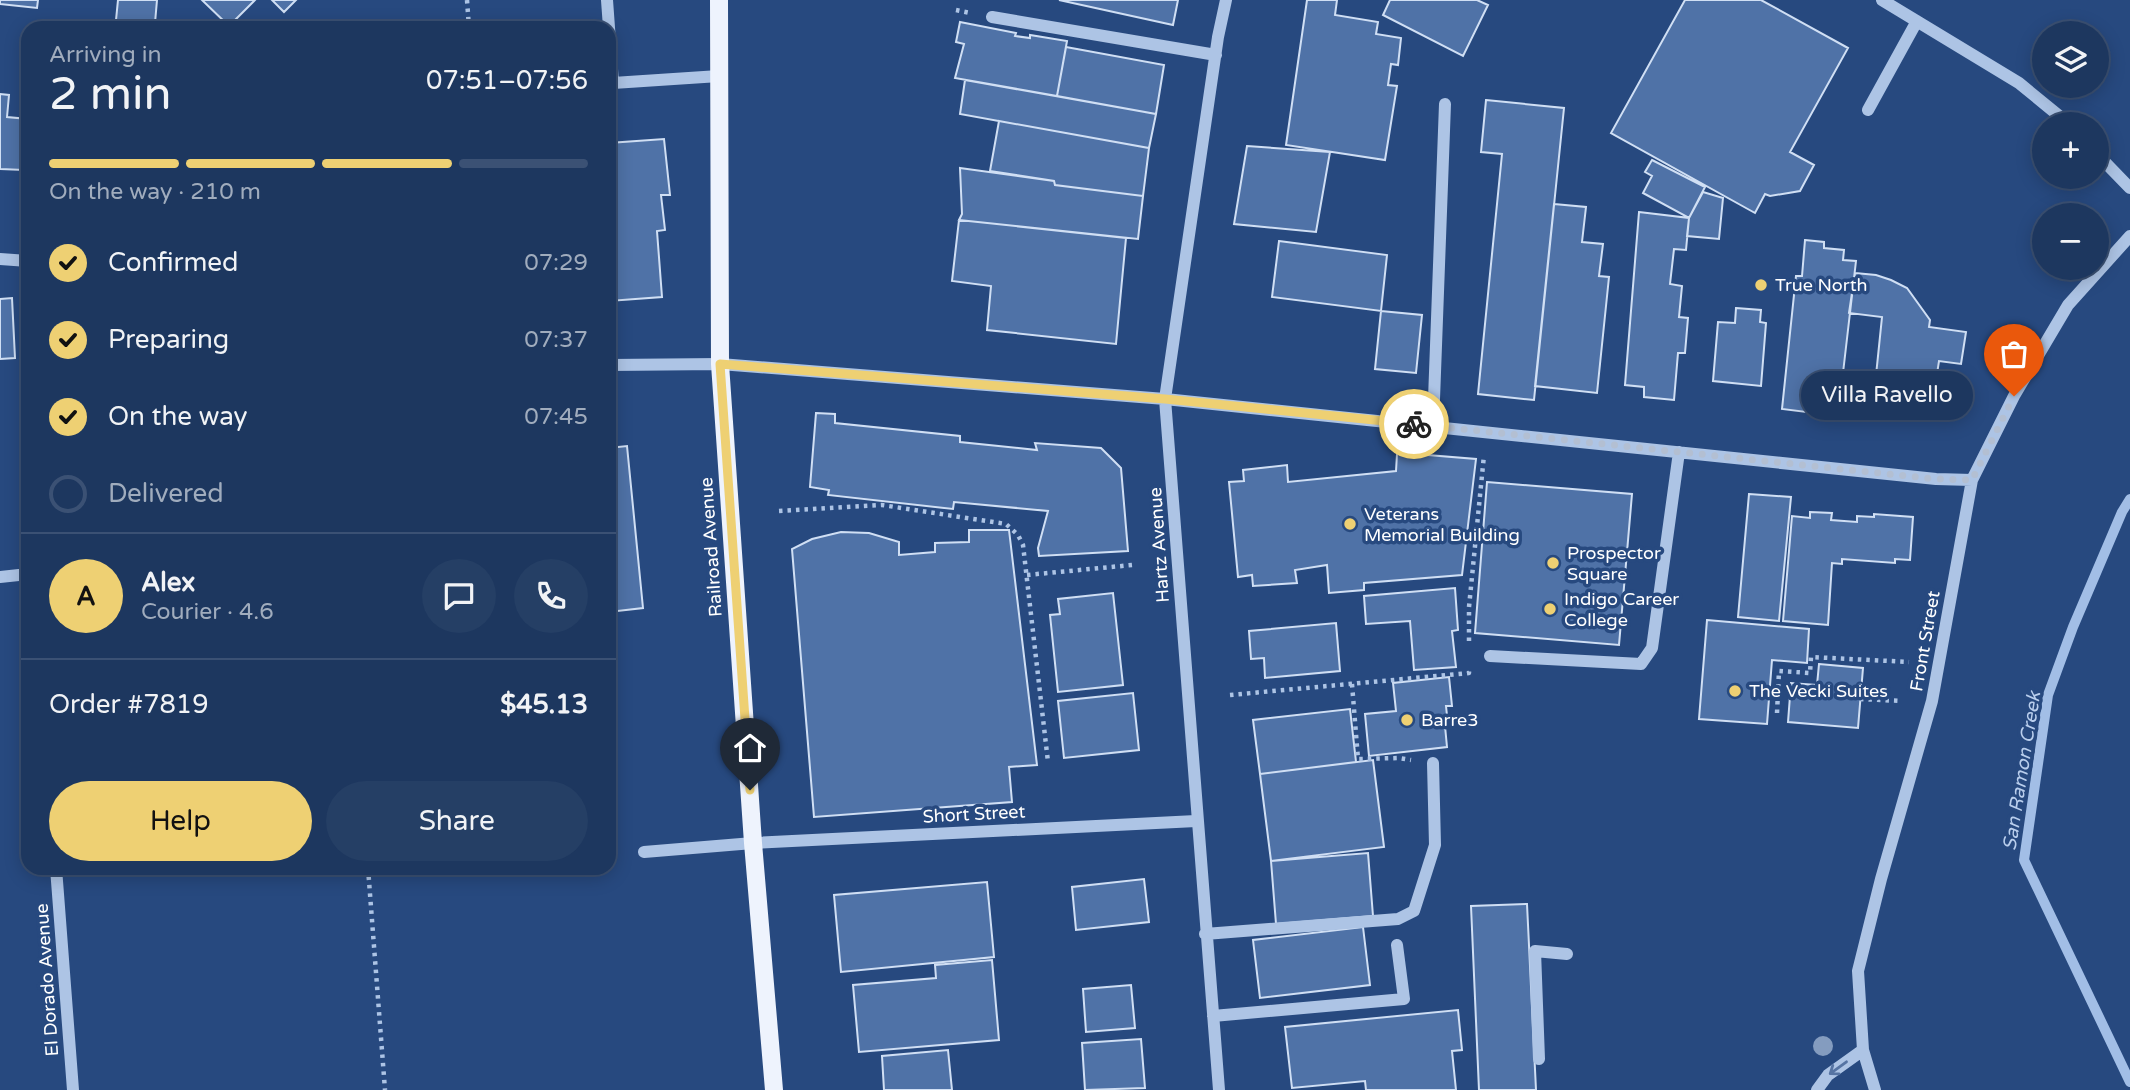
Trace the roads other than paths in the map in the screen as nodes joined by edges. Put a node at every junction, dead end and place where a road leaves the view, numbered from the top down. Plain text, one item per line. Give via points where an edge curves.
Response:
1 (607, 0) edge
2 (719, 0) edge
3 (1226, 0) edge
4 (1882, 0) edge
5 (992, 17) dead end
6 (609, 21) edge
7 (1917, 21) junction
8 (1216, 55) junction
9 (719, 76) junction
10 (616, 83) edge
11 (1445, 104) dead end
12 (1868, 110) dead end
13 (2054, 112) edge
14 (2109, 166) edge
15 (2130, 188) edge
16 (2130, 236) edge
17 (0, 259) edge
18 (21, 260) edge
19 (720, 364) junction
20 (616, 365) edge
21 (1165, 399) junction
22 (1433, 426) junction
23 (1679, 452) junction
24 (1972, 480) junction
25 (21, 575) edge
26 (0, 577) edge
27 (1490, 656) road end
28 (1433, 763) road end
29 (1196, 821) junction
30 (753, 843) junction
31 (644, 852) dead end
32 (57, 875) edge
33 (1205, 934) junction
34 (1397, 945) dead end
35 (1567, 954) dead end
36 (1213, 1016) junction
37 (1863, 1050) junction
38 (1539, 1059) dead end
39 (73, 1090) edge
40 (774, 1090) edge
41 (1219, 1090) edge
42 (1817, 1090) edge
43 (1875, 1090) edge

1 - 6 street
2 - 9 main road, Railroad Avenue
3 - 8 street, Hartz Avenue
4 - 7 street
5 - 8 street
7 - 12 street
7 - 13 street via 2018,83
8 - 21 street, Hartz Avenue
9 - 10 street
9 - 19 main road, Railroad Avenue
11 - 22 street
14 - 15 street
16 - 24 street, Front Street via 2068,305 2014,396
17 - 18 street
19 - 20 street
19 - 21 street
19 - 30 main road, Railroad Avenue
21 - 22 street
21 - 29 street, Hartz Avenue
22 - 23 street
23 - 24 street
23 - 27 street via 1652,648 1641,664
24 - 37 street, Front Street via 1932,701 1858,971
25 - 26 street
28 - 33 street via 1435,845 1414,911 1398,919
29 - 30 street, Short Street
29 - 33 street, Hartz Avenue
30 - 31 street, Short Street
30 - 40 main road, Railroad Avenue
32 - 39 street, El Dorado Avenue
33 - 36 street, Hartz Avenue
34 - 36 street via 1404,999
35 - 38 street via 1535,951
36 - 41 street, Hartz Avenue
37 -> 42 street via 1828,1075
37 - 43 street, Front Street

